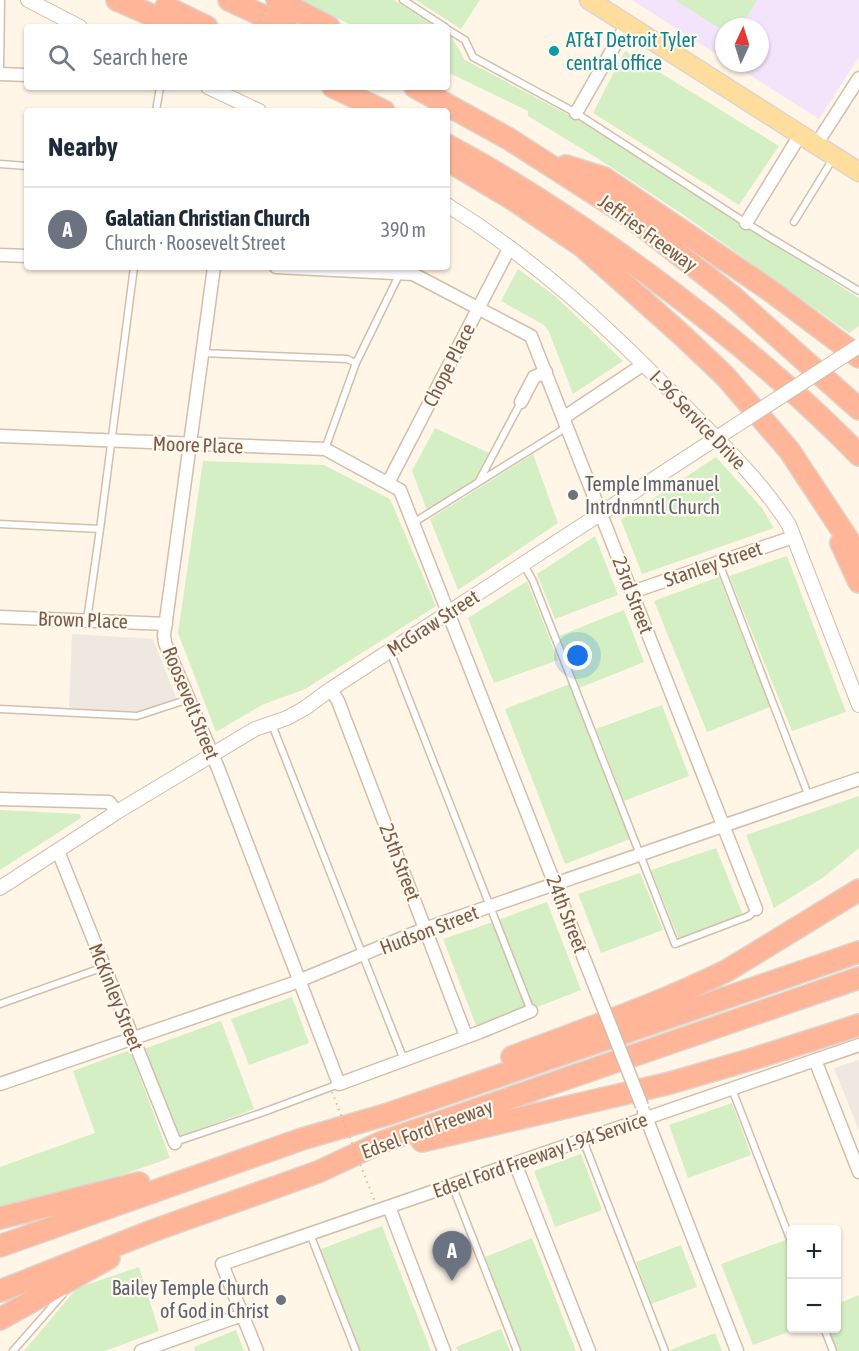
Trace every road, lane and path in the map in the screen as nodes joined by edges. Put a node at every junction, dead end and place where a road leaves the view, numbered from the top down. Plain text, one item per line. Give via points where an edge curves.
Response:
1 (2, 0) edge
2 (28, 0) edge
3 (117, 0) edge
4 (152, 0) edge
5 (230, 0) edge
6 (270, 0) edge
7 (277, 0) edge
8 (403, 0) edge
9 (590, 0) edge
10 (73, 24) edge
11 (172, 24) edge
12 (201, 24) edge
13 (258, 24) edge
14 (281, 24) edge
15 (323, 24) edge
16 (440, 24) edge
17 (627, 24) junction
18 (450, 31) edge
19 (0, 74) edge
20 (24, 75) edge
21 (859, 78) edge
22 (160, 90) edge
23 (213, 90) edge
24 (337, 90) edge
25 (339, 90) edge
26 (424, 90) edge
27 (237, 106) edge
28 (156, 108) edge
29 (359, 108) edge
30 (378, 108) edge
31 (576, 113) junction
32 (800, 135) junction
33 (816, 145) junction
34 (450, 147) edge
35 (537, 156) junction
36 (834, 157) junction
37 (450, 162) edge
38 (0, 164) edge
39 (24, 166) edge
40 (859, 172) edge
41 (450, 209) edge
42 (794, 222) dead end
43 (746, 223) junction
44 (510, 247) junction
45 (0, 255) edge
46 (24, 256) edge
47 (134, 270) edge
48 (214, 270) edge
49 (376, 270) edge
50 (410, 271) edge
51 (859, 291) edge
52 (478, 308) junction
53 (859, 346) edge
54 (202, 353) junction
55 (859, 357) edge
56 (356, 363) junction
57 (644, 364) junction
58 (546, 372) junction
59 (521, 402) joint
60 (859, 410) edge
61 (565, 422) junction
62 (0, 436) edge
63 (716, 437) junction
64 (111, 441) junction
65 (191, 445) junction
66 (325, 449) junction
67 (859, 455) edge
68 (479, 482) junction
69 (388, 483) junction
70 (830, 512) junction
71 (601, 513) junction
72 (414, 523) junction
73 (0, 524) edge
74 (100, 529) junction
75 (793, 537) junction
76 (859, 556) edge
77 (719, 562) junction
78 (524, 564) junction
79 (859, 582) edge
80 (632, 592) junction
81 (449, 613) junction
82 (0, 617) edge
83 (87, 621) junction
84 (166, 624) junction
85 (390, 651) junction
86 (331, 689) junction
87 (189, 699) junction
88 (859, 705) edge
89 (0, 709) edge
90 (271, 722) junction
91 (213, 755) junction
92 (859, 779) edge
93 (809, 797) junction
94 (0, 799) edge
95 (117, 812) junction
96 (723, 826) junction
97 (58, 851) junction
98 (640, 855) junction
99 (859, 874) edge
100 (555, 884) junction
101 (0, 888) edge
102 (859, 890) edge
103 (490, 907) junction
104 (756, 909) joint
105 (808, 919) junction
106 (424, 929) junction
107 (859, 952) edge
108 (362, 955) junction
109 (104, 967) junction
110 (859, 978) edge
111 (300, 980) junction
112 (0, 1004) edge
113 (531, 1011) joint
114 (859, 1012) edge
115 (859, 1024) edge
116 (466, 1036) junction
117 (131, 1037) junction
118 (795, 1044) junction
119 (859, 1045) edge
120 (404, 1060) junction
121 (815, 1060) junction
122 (0, 1084) edge
123 (336, 1088) junction
124 (732, 1089) junction
125 (388, 1114) junction
126 (646, 1118) junction
127 (302, 1139) junction
128 (583, 1140) junction
129 (382, 1142) junction
130 (175, 1143) joint
131 (515, 1163) junction
132 (859, 1172) edge
133 (452, 1185) junction
134 (375, 1202) dead end
135 (389, 1207) junction
136 (0, 1218) edge
137 (152, 1231) junction
138 (787, 1231) edge
139 (310, 1234) junction
140 (0, 1246) edge
141 (0, 1291) edge
142 (63, 1294) dead end
143 (242, 1315) junction
144 (0, 1319) edge
145 (826, 1333) edge
146 (13, 1351) edge
147 (141, 1351) edge
148 (257, 1351) edge
149 (356, 1351) edge
150 (444, 1351) edge
151 (517, 1351) edge
152 (588, 1351) edge
153 (665, 1351) edge
154 (737, 1351) edge
155 (833, 1351) edge

1 - 19 lane
2 - 10 street
3 - 11 highway
4 - 12 highway
5 - 14 highway
6 - 13 path, bridge
7 - 15 highway
8 - 16 lane
9 - 17 main road
17 - 31 street
17 - 32 main road
18 - 31 lane via 465,40 473,57
19 - 20 street
21 - 33 street
22 - 28 lane
23 - 27 street
24 - 29 highway
25 - 30 highway
26 - 35 highway, Jeffries Freeway
31 - 43 lane
32 - 33 main road
32 - 43 street
33 - 36 main road
34 - 67 highway, Jeffries Freeway via 558,211 690,305 752,356
35 - 55 highway via 604,178 768,289
35 - 60 highway, Jeffries Freeway via 632,218 732,296
36 - 40 main road
36 - 42 lane
37 - 70 highway via 582,246 634,290 725,376 763,418
38 - 39 lane
41 - 44 street, I- 96 Service Drive
43 - 51 lane
44 - 52 street, Chope Place
44 - 57 street, I- 96 Service Drive via 557,283
45 - 46 street
47 - 64 lane
48 - 54 street, Roosevelt Street
49 - 50 street
50 - 52 street, 23rd Street
50 - 56 lane
52 - 58 street, 23rd Street via 531,336
52 - 69 street, Chope Place
53 - 63 street, McGraw Street, bridge
54 - 56 lane via 346,359
54 - 65 street, Roosevelt Street
56 - 66 lane
57 - 61 street
57 - 63 street, I- 96 Service Drive
58 - 59 street via 534,377
58 - 61 street, 23rd Street
59 - 68 lane
61 - 68 lane
61 - 71 street, 23rd Street
62 - 64 street, Moore Place
63 - 71 street, McGraw Street
63 - 75 street, I- 96 Service Drive via 774,502
64 - 65 street, Moore Place
64 - 74 lane
65 - 66 street, Moore Place
65 - 84 street, Roosevelt Street
66 - 69 street, Moore Place
68 - 72 lane
69 - 72 street, 24th Street via 400,490
70 - 76 highway
70 - 79 highway
71 - 78 street, McGraw Street
71 - 80 street, 23rd Street
72 - 81 street, 24th Street
73 - 74 lane
74 - 83 lane
75 - 77 street, Stanley Street
75 - 88 street, I- 96 Service Drive
77 - 80 street, Stanley Street
77 - 93 lane
78 - 81 street, McGraw Street
78 - 98 lane
80 - 96 street, 23rd Street
81 - 85 street, McGraw Street
81 - 100 street, 24th Street
82 - 83 street, Brown Place
83 - 84 street, Brown Place
84 - 87 street, Roosevelt Street via 165,643
85 - 86 street, McGraw Street
85 - 103 lane
86 - 90 street, McGraw Street via 287,718
86 - 106 street, 25th Street
87 - 89 lane via 137,716
87 - 91 street, Roosevelt Street
90 - 91 street, McGraw Street
90 - 108 lane
91 - 95 street, McGraw Street
91 - 111 street, Roosevelt Street
92 - 93 street, Hudson Street
93 - 96 street, Hudson Street
94 - 95 street via 109,802
95 - 97 street, McGraw Street
96 - 98 street, Hudson Street
96 - 104 street, 23rd Street
97 - 101 street, McGraw Street
97 - 109 street, McKinley Street
98 - 100 street, Hudson Street
98 - 104 lane via 675,944 750,916
99 - 105 highway
100 - 103 street, Hudson Street
100 - 126 street, 24th Street, bridge
102 - 105 highway
103 - 106 street, Hudson Street
103 - 113 lane
105 - 125 highway via 708,980 460,1077
106 - 108 street, Hudson Street
106 - 116 street, 25th Street
107 - 125 highway, Edsel Ford Freeway
108 - 111 street, Hudson Street
108 - 120 lane
109 - 112 lane
109 - 117 street, McKinley Street
110 - 129 highway, Edsel Ford Freeway
111 - 117 street, Hudson Street
111 - 123 street, Roosevelt Street
113 - 116 street
114 - 118 highway
115 - 118 highway
116 - 120 street
117 - 122 street, Hudson Street
117 - 130 street, McKinley Street
118 - 129 highway via 614,1098 414,1143
119 - 121 street, Edsel Ford Freeway I-94 Service
120 - 123 street
121 - 124 street, Edsel Ford Freeway I-94 Service
121 - 132 street
123 - 130 lane
123 - 134 path, bridge
124 - 126 street, Edsel Ford Freeway I-94 Service
124 - 138 lane
125 - 127 highway, Edsel Ford Freeway
126 - 128 street, Edsel Ford Freeway I-94 Service
126 - 154 street, 24th Street
127 - 136 highway
127 - 140 highway, Edsel Ford Freeway
128 - 131 street, Edsel Ford Freeway I-94 Service
128 - 153 lane
129 - 137 highway, Edsel Ford Freeway via 318,1172
131 - 133 street, Edsel Ford Freeway I-94 Service
131 - 152 street
133 - 135 street, Edsel Ford Freeway I-94 Service
133 - 151 lane
135 - 139 street, Edsel Ford Freeway I-94 Service
135 - 150 street
137 - 141 highway, Edsel Ford Freeway
137 - 144 highway via 84,1274
139 - 143 street, Edsel Ford Freeway I-94 Service via 222,1264
139 - 149 lane
142 - 146 lane
143 - 147 street
143 - 148 street
145 - 155 lane

